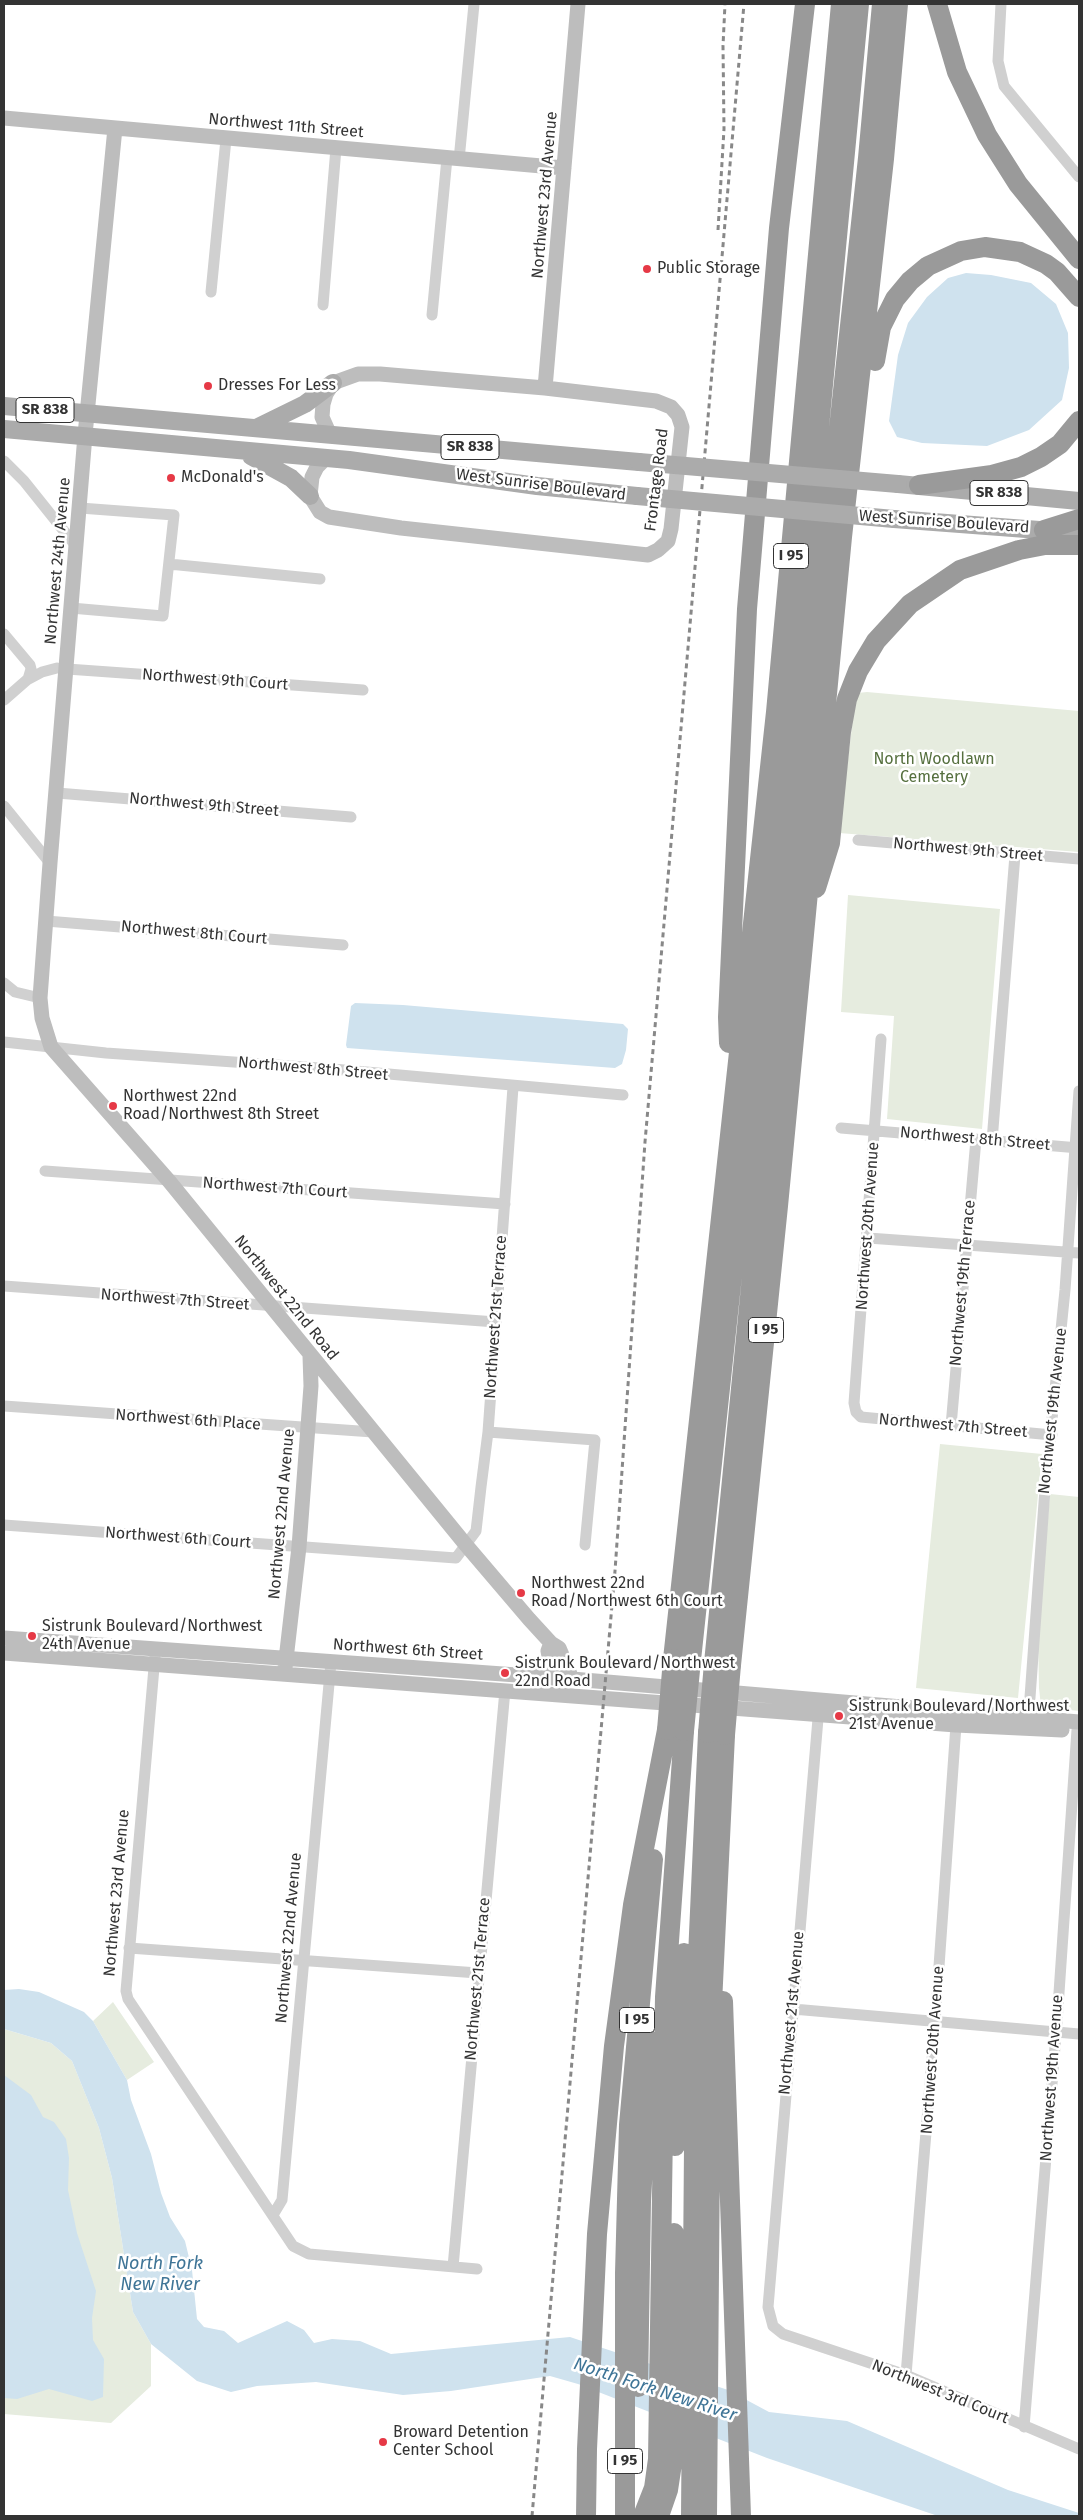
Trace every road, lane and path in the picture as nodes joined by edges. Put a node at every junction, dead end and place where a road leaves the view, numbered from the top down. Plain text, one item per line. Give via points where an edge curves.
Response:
1 (474, 4) edge
2 (578, 4) edge
3 (805, 4) edge
4 (841, 4) edge
5 (859, 4) edge
6 (882, 4) edge
7 (898, 4) edge
8 (937, 4) edge
9 (1001, 4) edge
10 (4, 118) edge
11 (115, 128) junction
12 (226, 139) junction
13 (336, 148) junction
14 (453, 159) junction
15 (564, 168) junction
16 (1079, 177) edge
17 (1079, 259) edge
18 (211, 292) dead end
19 (1079, 297) edge
20 (323, 304) dead end
21 (432, 315) dead end
22 (333, 383) junction
23 (545, 388) junction
24 (4, 406) edge
25 (87, 414) junction
26 (1079, 421) edge
27 (4, 429) edge
28 (254, 429) junction
29 (85, 435) junction
30 (330, 436) junction
31 (239, 450) junction
32 (326, 458) junction
33 (4, 460) edge
34 (759, 470) junction
35 (919, 485) junction
36 (310, 496) junction
37 (1079, 500) edge
38 (80, 508) junction
39 (755, 508) junction
40 (1079, 519) edge
41 (1044, 530) junction
42 (1079, 533) edge
43 (842, 537) junction
44 (1079, 545) edge
45 (76, 546) junction
46 (169, 564) junction
47 (320, 579) dead end
48 (71, 608) junction
49 (4, 634) edge
50 (62, 669) junction
51 (29, 672) junction
52 (363, 690) dead end
53 (4, 700) edge
54 (57, 793) junction
55 (4, 806) edge
56 (351, 817) dead end
57 (858, 840) dead end
58 (1015, 855) junction
59 (1079, 859) edge
60 (50, 863) junction
61 (46, 921) junction
62 (803, 931) junction
63 (343, 945) dead end
64 (4, 983) edge
65 (40, 998) junction
66 (881, 1039) dead end
67 (4, 1042) edge
68 (51, 1047) junction
69 (513, 1086) junction
70 (1079, 1092) edge
71 (623, 1095) dead end
72 (732, 1107) junction
73 (840, 1128) dead end
74 (875, 1131) junction
75 (976, 1139) junction
76 (992, 1141) junction
77 (1077, 1148) edge
78 (45, 1171) dead end
79 (169, 1181) junction
80 (505, 1204) junction
81 (868, 1238) junction
82 (966, 1246) junction
83 (1067, 1253) junction
84 (1079, 1253) edge
85 (4, 1286) edge
86 (270, 1306) junction
87 (496, 1322) junction
88 (310, 1356) junction
89 (323, 1371) junction
90 (311, 1386) junction
91 (4, 1406) edge
92 (856, 1412) joint
93 (951, 1426) junction
94 (308, 1428) junction
95 (373, 1432) junction
96 (488, 1432) junction
97 (1052, 1435) junction
98 (4, 1525) edge
99 (466, 1545) junction
100 (585, 1545) dead end
101 (299, 1547) junction
102 (4, 1638) edge
103 (551, 1643) junction
104 (4, 1653) edge
105 (155, 1657) junction
106 (682, 1660) junction
107 (331, 1662) junction
108 (723, 1664) junction
109 (285, 1667) junction
110 (330, 1677) junction
111 (552, 1678) junction
112 (572, 1679) junction
113 (505, 1690) junction
114 (819, 1707) junction
115 (1028, 1724) junction
116 (956, 1725) junction
117 (1078, 1728) edge
118 (675, 1731) junction
119 (717, 1734) junction
120 (706, 1768) junction
121 (716, 1916) junction
122 (129, 1948) junction
123 (305, 1961) junction
124 (478, 1973) junction
125 (792, 2009) junction
126 (935, 2023) junction
127 (1056, 2033) junction
128 (1079, 2034) edge
129 (273, 2215) junction
130 (453, 2267) junction
131 (477, 2269) dead end
132 (667, 2322) junction
133 (773, 2326) joint
134 (906, 2374) junction
135 (631, 2409) junction
136 (1024, 2426) junction
137 (1079, 2449) edge
138 (586, 2516) edge
139 (625, 2516) edge
140 (639, 2516) edge
141 (643, 2516) edge
142 (659, 2516) edge
143 (691, 2516) edge
144 (707, 2516) edge
145 (742, 2516) edge

1 - 14 street
2 - 15 street, Northwest 23rd Avenue
3 - 34 highway via 784,185
4 - 72 highway, I 95 via 787,598
5 - 106 highway via 792,713
6 - 108 highway via 796,829
7 - 43 highway, I 95
8 - 17 highway via 957,72 986,135 1018,184
9 - 16 street via 998,61 1004,86
10 - 11 street, Northwest 11th Street
11 - 12 street, Northwest 11th Street
11 - 25 street, Northwest 24th Avenue
12 - 13 street, Northwest 11th Street
12 - 18 street
13 - 14 street, Northwest 11th Street
13 - 20 street
14 - 15 street, Northwest 11th Street
14 - 21 street
15 - 23 street, Northwest 23rd Avenue
19 - 43 highway via 1046,264 1020,252 997,247 949,254 910,281 889,309 878,336 864,456
22 - 23 street, Frontage Road via 368,373
22 - 28 main road via 305,404
22 - 30 street via 322,410
23 - 36 street, Frontage Road via 656,401 671,407 678,415 682,427 671,529 668,541 658,550 648,555 347,520 320,512
24 - 25 main road, West Sunrise Boulevard / SR 838
25 - 28 main road, West Sunrise Boulevard / SR 838
25 - 29 street, Northwest 24th Avenue
26 - 35 highway via 1060,444 1021,466 992,476
27 - 29 main road, West Sunrise Boulevard / SR 838
28 - 30 main road, West Sunrise Boulevard / SR 838
29 - 31 main road, West Sunrise Boulevard / SR 838
29 - 38 street, Northwest 24th Avenue
30 - 34 main road, West Sunrise Boulevard / SR 838, bridge
31 - 32 main road, West Sunrise Boulevard / SR 838
31 - 36 main road via 279,470
32 - 36 street via 312,477
32 - 39 main road, West Sunrise Boulevard / SR 838, bridge via 538,486
33 - 45 street
34 - 35 main road, West Sunrise Boulevard / SR 838, bridge
34 - 39 highway
35 - 37 main road, West Sunrise Boulevard / SR 838
38 - 45 street, Northwest 24th Avenue
38 - 46 street via 174,515
39 - 41 main road, West Sunrise Boulevard / SR 838, bridge
39 - 72 highway via 745,641 728,1017
40 - 41 highway
41 - 42 main road, West Sunrise Boulevard / SR 838
43 - 62 highway, I 95
44 - 62 highway via 1045,545 1019,550 960,570 910,604 876,641 858,671 847,699 830,844
45 - 48 street, Northwest 24th Avenue
46 - 47 street
46 - 48 street via 163,616
48 - 50 street, Northwest 24th Avenue
49 - 51 street
50 - 51 street
50 - 51 street, Northwest 9th Court
50 - 52 street, Northwest 9th Court
50 - 54 street, Northwest 24th Avenue
51 - 53 street, Northwest 9th Court
54 - 56 street, Northwest 9th Street
54 - 60 street, Northwest 24th Avenue
55 - 60 street
57 - 58 street, Northwest 9th Street
58 - 59 street, Northwest 9th Street
58 - 76 street
60 - 61 street, Northwest 24th Avenue
61 - 63 street, Northwest 8th Court
61 - 65 street, Northwest 24th Avenue
62 - 108 highway, I 95 via 780,1188
64 - 65 street via 14,992
65 - 68 street, Northwest 22nd Road
66 - 74 street, Northwest 20th Avenue
67 - 68 street, Northwest 8th Street
68 - 69 street, Northwest 8th Street
68 - 79 street, Northwest 22nd Road
69 - 71 street, Northwest 8th Street
69 - 80 street, Northwest 21st Terrace
70 - 77 street, Northwest 19th Avenue
72 - 106 highway, I 95
73 - 74 street, Northwest 8th Street
74 - 75 street, Northwest 8th Street
74 - 81 street, Northwest 20th Avenue
75 - 76 street, Northwest 8th Street
75 - 82 street, Northwest 19th Terrace
76 - 77 street, Northwest 8th Street
77 - 83 street, Northwest 19th Avenue
78 - 79 street, Northwest 7th Court
79 - 80 street, Northwest 7th Court
79 - 86 street, Northwest 22nd Road
80 - 87 street, Northwest 21st Terrace
81 - 82 street
81 - 92 street, Northwest 20th Avenue via 854,1403
82 - 83 street
82 - 93 street, Northwest 19th Terrace
83 - 84 street
83 - 97 street, Northwest 19th Avenue
85 - 86 street, Northwest 7th Street
86 - 87 street, Northwest 7th Street
86 - 88 street, Northwest 22nd Road
87 - 96 street, Northwest 21st Terrace
88 - 89 street, Northwest 22nd Road
88 - 90 street, Northwest 22nd Avenue
89 - 90 street
89 - 95 street, Northwest 22nd Road
90 - 94 street, Northwest 22nd Avenue
91 - 94 street, Northwest 6th Place
92 - 93 street, Northwest 7th Street via 860,1417
93 - 97 street, Northwest 7th Street
94 - 95 street, Northwest 6th Place
94 - 101 street, Northwest 22nd Avenue
95 - 99 street, Northwest 22nd Road
96 - 99 street, Northwest 21st Terrace via 476,1531
96 - 100 street via 595,1440
97 - 115 street, Northwest 19th Avenue via 1043,1509
98 - 101 street, Northwest 6th Court
99 - 101 street, Northwest 6th Court via 456,1558
99 - 103 street, Northwest 22nd Road
101 - 109 street, Northwest 22nd Avenue
102 - 105 street, Northwest 6th Street
103 - 111 street via 548,1651
103 - 112 street, Northwest 22nd Road via 564,1656
104 - 105 street, Northwest 6th Street
105 - 109 street, Northwest 6th Street
105 - 122 street, Northwest 23rd Avenue
106 - 118 highway, I 95, bridge
107 - 109 street, Northwest 6th Street
107 - 110 street, Northwest 22nd Avenue
107 - 111 street, Northwest 6th Street
108 - 119 highway, I 95, bridge
109 - 110 street, Northwest 6th Street
110 - 113 street, Northwest 6th Street
110 - 123 street, Northwest 22nd Avenue
111 - 112 street, Northwest 6th Street
112 - 114 street, Northwest 6th Street
113 - 114 street, Northwest 6th Street
113 - 124 street, Northwest 21st Terrace
114 - 115 street, Northwest 6th Street
114 - 116 street, Northwest 6th Street
114 - 125 street, Northwest 21st Avenue
115 - 116 street, Northwest 6th Street
115 - 117 street, Northwest 6th Street
116 - 126 street, Northwest 20th Avenue
117 - 127 street, Northwest 19th Avenue
118 - 132 highway via 665,1997
118 - 135 highway, I 95 via 634,2051 628,2162
118 - 138 highway via 632,1905 614,2046 592,2316
119 - 120 highway
119 - 121 highway, I 95
120 - 132 highway via 694,1828 680,2009
120 - 143 highway via 695,2023
121 - 144 highway, I 95 via 711,2024
121 - 145 highway via 726,2032 727,2163
122 - 123 street
122 - 129 street, Northwest 23rd Avenue via 128,1999
123 - 124 street
123 - 129 street, Northwest 22nd Avenue via 282,2200
124 - 130 street, Northwest 21st Terrace
125 - 126 street
125 - 133 street, Northwest 21st Avenue via 768,2308
126 - 127 street
126 - 134 street, Northwest 20th Avenue
127 - 128 street
127 - 136 street, Northwest 19th Avenue
129 - 130 street, Northwest 23rd Avenue via 293,2246 309,2254
130 - 131 street, Northwest 23rd Avenue
132 - 141 highway via 658,2469
132 - 142 highway via 672,2468
133 - 134 street, Northwest 3rd Court via 783,2334
134 - 136 street, Northwest 3rd Court
135 - 139 highway, I 95
135 - 140 highway
136 - 137 street, Northwest 3rd Court

